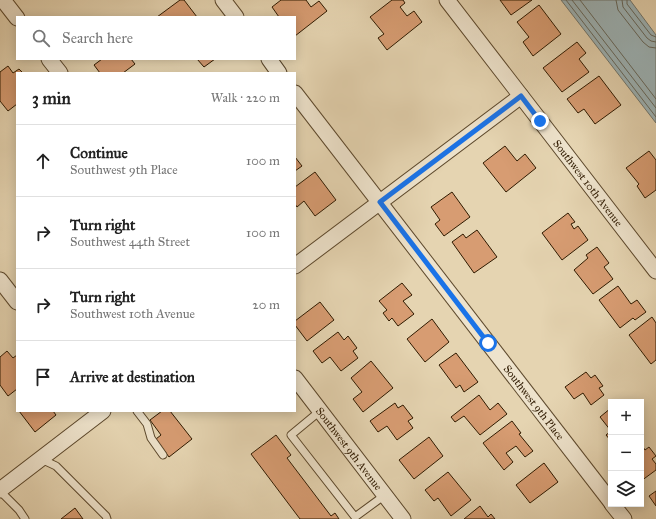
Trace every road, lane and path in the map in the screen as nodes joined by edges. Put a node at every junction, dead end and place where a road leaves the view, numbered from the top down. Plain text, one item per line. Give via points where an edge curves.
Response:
1 (3, 0) edge
2 (223, 0) edge
3 (446, 0) edge
4 (235, 16) edge
5 (16, 17) edge
6 (50, 60) edge
7 (270, 60) edge
8 (59, 72) edge
9 (278, 72) edge
10 (296, 94) edge
11 (521, 96) junction
12 (380, 202) junction
13 (296, 265) edge
14 (656, 271) edge
15 (0, 280) edge
16 (16, 301) edge
17 (296, 379) edge
18 (320, 411) junction
19 (101, 412) edge
20 (139, 412) edge
21 (163, 455) dead end
22 (41, 460) junction
23 (0, 490) edge
24 (385, 496) junction
25 (608, 498) edge
26 (615, 507) edge
27 (25, 519) edge
28 (107, 519) edge
29 (403, 519) edge
30 (624, 519) edge

1 - 5 street
2 - 4 street
3 - 11 street, Southwest 10th Avenue
6 - 8 street
7 - 9 street
10 - 12 street, Southwest 9th Place
11 - 12 street
11 - 14 street, Southwest 10th Avenue
12 - 13 street
12 - 25 street, Southwest 9th Place
15 - 16 street
17 - 18 street, Southwest 9th Avenue
18 - 24 street, Southwest 9th Avenue
18 - 24 lane via 291,435 355,517
19 - 22 street
20 - 21 lane via 147,424 150,438
22 - 23 street
22 - 28 lane via 56,466
23 - 27 lane
24 - 29 street, Southwest 9th Avenue
26 - 30 street, Southwest 9th Place

